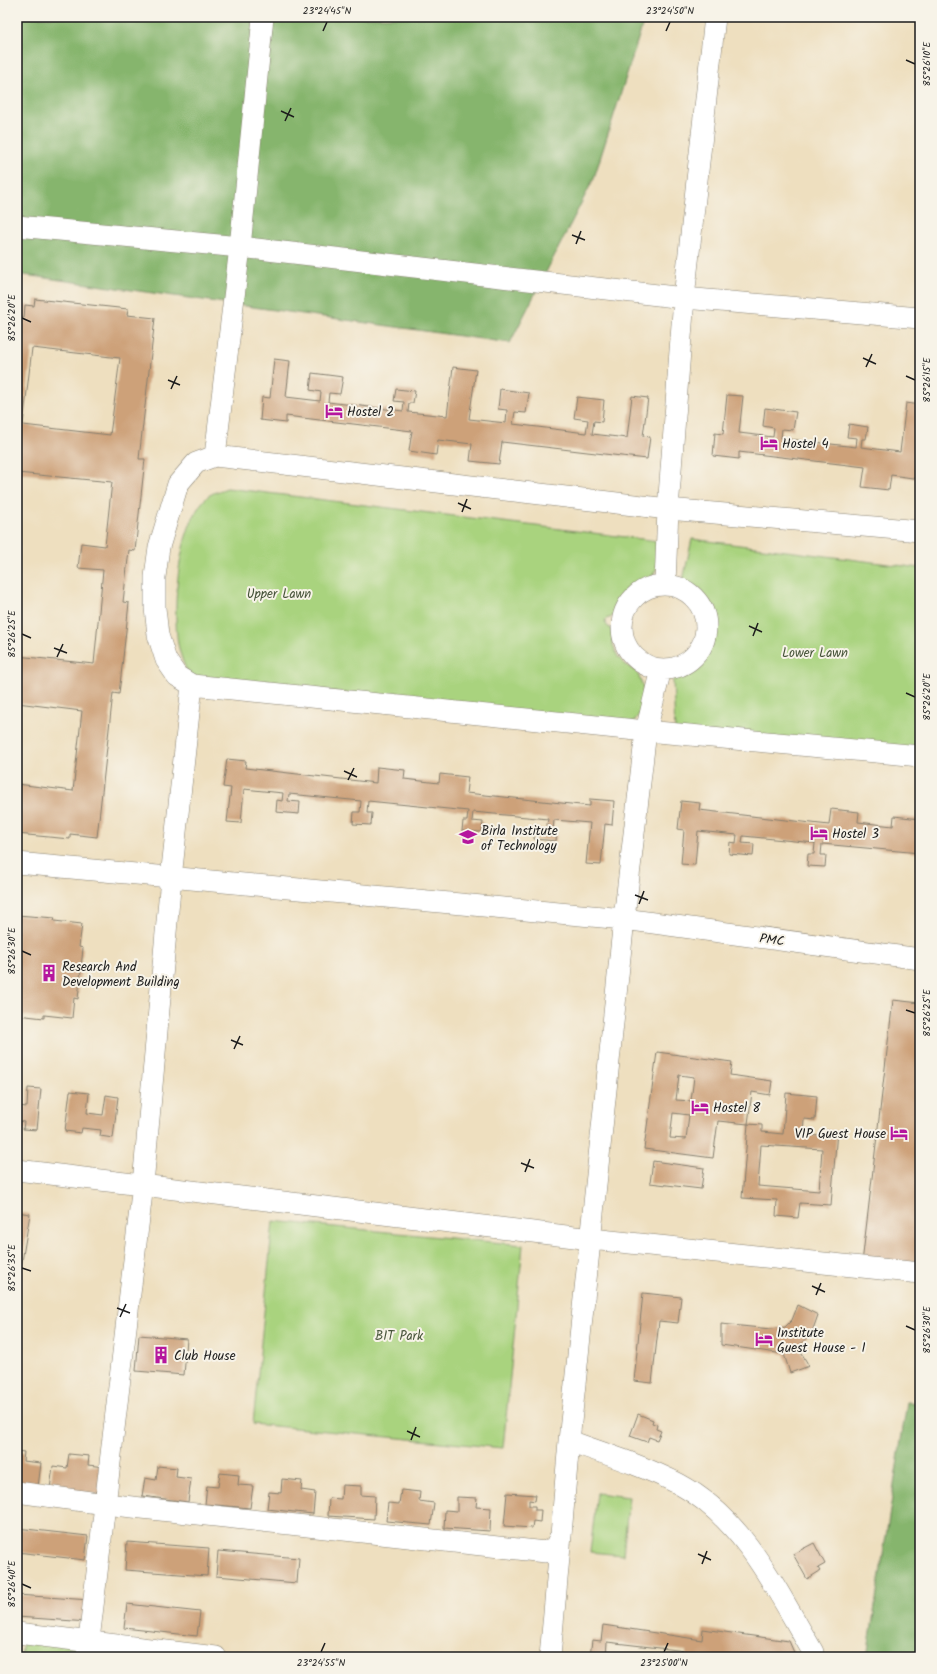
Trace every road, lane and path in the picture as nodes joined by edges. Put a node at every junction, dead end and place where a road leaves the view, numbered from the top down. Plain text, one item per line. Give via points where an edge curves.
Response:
1 (263, 17) edge
2 (715, 17) edge
3 (17, 226) edge
4 (240, 246) junction
5 (684, 298) junction
6 (920, 318) edge
7 (215, 456) junction
8 (668, 509) junction
9 (920, 531) edge
10 (665, 584) junction
11 (661, 669) junction
12 (192, 686) junction
13 (646, 731) junction
14 (920, 756) edge
15 (17, 863) edge
16 (171, 878) junction
17 (624, 919) junction
18 (920, 959) edge
19 (17, 1170) edge
20 (143, 1184) junction
21 (591, 1239) junction
22 (920, 1273) edge
23 (569, 1442) junction
24 (17, 1492) edge
25 (105, 1504) junction
26 (562, 1534) junction
27 (17, 1632) edge
28 (88, 1649) edge
29 (814, 1652) dead end
30 (216, 1657) edge
31 (550, 1657) edge

1 - 4 street
2 - 5 street
3 - 4 street
4 - 5 street
4 - 7 street
5 - 6 street
5 - 8 street
7 - 8 street
7 - 12 street via 196,463 178,484 159,547 155,577 158,635 166,660 178,676
8 - 9 street
8 - 10 street
10 - 11 street via 651,587 637,595 627,608 622,624 624,640 632,655 645,665
10 - 11 street via 684,589 697,600 705,614 707,630 702,646 692,660 677,667
11 - 13 street
12 - 13 street
12 - 16 street
13 - 14 street
13 - 17 street
15 - 16 street, PMC
16 - 17 street, PMC
16 - 20 street
17 - 18 street, PMC
17 - 21 street
19 - 20 street
20 - 21 street
20 - 25 street
21 - 22 street
21 - 23 street
23 - 26 street
23 - 29 street via 642,1467 679,1484 727,1520 756,1557
24 - 25 street
25 - 26 street via 546,1552 555,1546
25 - 28 street
26 - 31 street
27 - 28 street
28 - 30 street

